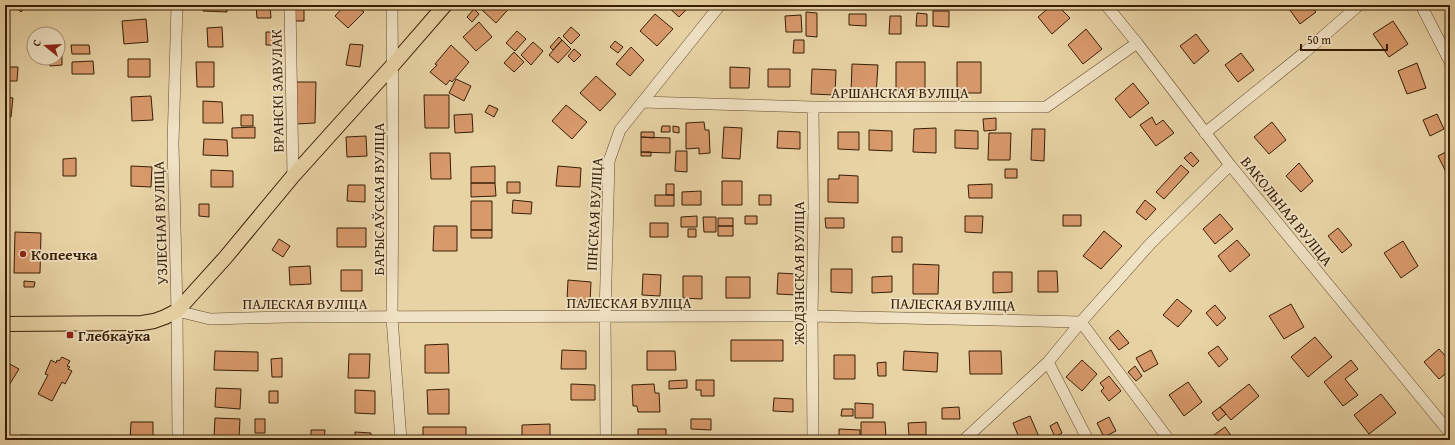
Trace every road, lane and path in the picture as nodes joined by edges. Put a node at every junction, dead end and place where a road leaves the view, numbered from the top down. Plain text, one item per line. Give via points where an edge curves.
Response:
1 (176, 5) edge
2 (290, 5) edge
3 (392, 5) edge
4 (445, 5) edge
5 (720, 5) edge
6 (1106, 5) edge
7 (1359, 5) edge
8 (1421, 5) edge
9 (1137, 43) junction
10 (1450, 62) edge
11 (392, 66) junction
12 (642, 102) junction
13 (813, 107) junction
14 (1205, 133) junction
15 (1230, 165) junction
16 (293, 176) junction
17 (177, 311) junction
18 (812, 316) junction
19 (605, 317) junction
20 (392, 318) junction
21 (1081, 322) junction
22 (5, 324) edge
23 (1048, 362) junction
24 (1450, 433) edge
25 (178, 440) edge
26 (401, 440) edge
27 (606, 440) edge
28 (813, 440) edge
29 (964, 440) edge
30 (1088, 440) edge
31 (1169, 440) edge

1 - 17 street, УЗЛЕСНАЯ ВУЛІЦА via 173,144
2 - 16 street, БРАНСКІ ЗАВУЛАК
3 - 11 street, БАРЫСАЎСКАЯ ВУЛІЦА
4 - 11 main road
5 - 12 street, ПІНСКАЯ ВУЛІЦА
6 - 9 street, ВАКОЛЬНАЯ ВУЛІЦА
7 - 14 street
8 - 10 street
9 - 13 street, АРШАНСКАЯ ВУЛІЦА via 1046,107
9 - 14 street, ВАКОЛЬНАЯ ВУЛІЦА
11 - 16 main road
11 - 20 street, БАРЫСАЎСКАЯ ВУЛІЦА
12 - 13 street, АРШАНСКАЯ ВУЛІЦА
12 - 19 street, ПІНСКАЯ ВУЛІЦА via 620,130 609,160
13 - 18 street, ЖОДЗІНСКАЯ ВУЛІЦА
14 - 15 street, ВАКОЛЬНАЯ ВУЛІЦА
15 - 21 street via 1150,244
15 - 24 street, ВАКОЛЬНАЯ ВУЛІЦА
16 - 17 main road
17 - 20 street, ПАЛЕСКАЯ ВУЛІЦА via 210,319
17 - 22 main road via 142,323
17 - 25 street, УЗЛЕСНАЯ ВУЛІЦА
18 - 19 street, ПАЛЕСКАЯ ВУЛІЦА
18 - 21 street, ПАЛЕСКАЯ ВУЛІЦА
18 - 28 street, ЖОДЗІНСКАЯ ВУЛІЦА
19 - 20 street, ПАЛЕСКАЯ ВУЛІЦА
19 - 27 street, ПІНСКАЯ ВУЛІЦА
20 - 26 street, БАРЫСАЎСКАЯ ВУЛІЦА
21 - 23 street
21 - 31 street
23 - 29 street
23 - 30 street

